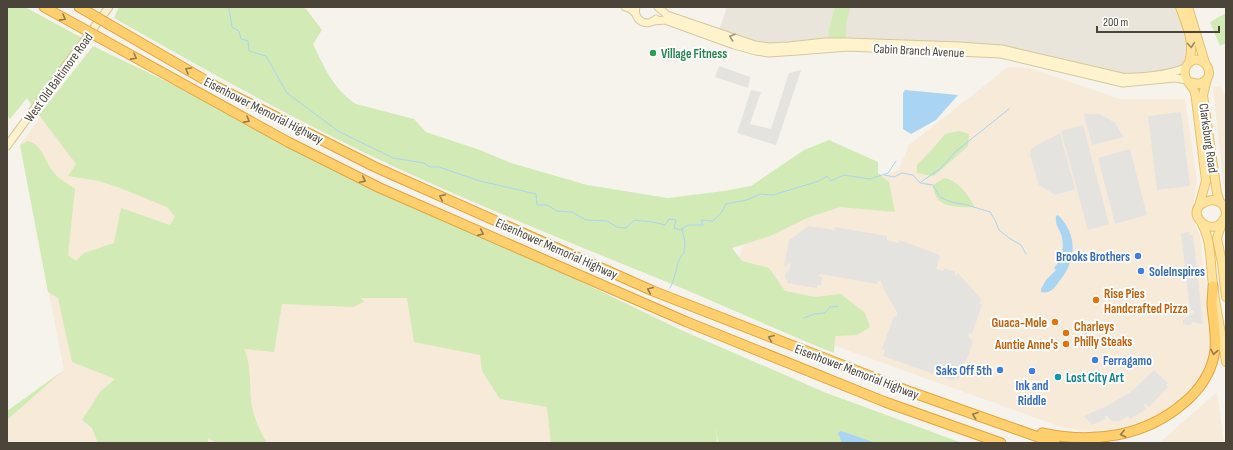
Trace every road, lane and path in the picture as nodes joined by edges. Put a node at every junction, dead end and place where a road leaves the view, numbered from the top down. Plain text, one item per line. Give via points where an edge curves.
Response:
1 (44, 7) edge
2 (80, 7) edge
3 (109, 7) edge
4 (625, 7) edge
5 (658, 7) edge
6 (1180, 7) edge
7 (1188, 7) edge
8 (635, 10) edge
9 (654, 21) junction
10 (1206, 63) junction
11 (1187, 65) junction
12 (1209, 75) junction
13 (1188, 81) junction
14 (7, 146) edge
15 (1220, 202) junction
16 (1199, 206) junction
17 (1223, 220) junction
18 (1202, 224) junction
19 (1213, 286) junction
20 (1226, 298) edge
21 (1226, 362) edge
22 (1011, 428) junction
23 (1001, 443) edge
24 (1055, 443) edge

1 -> 23 highway, Eisenhower Memorial Highway, bridge via 288,142 387,191 715,333 885,402
22 -> 2 highway, Eisenhower Memorial Highway, bridge via 653,291 375,167 218,87
3 - 14 street, West Old Baltimore Road
4 - 8 street
5 - 9 street via 658,16
11 -> 5 street, Cabin Branch Avenue via 1178,71 1134,78 1002,49 848,42 770,47 755,45 666,15
6 -> 11 main road via 1192,46 1192,54
7 - 10 main road
8 - 9 street, Cabin Branch Avenue via 637,18 643,23
9 - 13 street, Cabin Branch Avenue via 665,20 756,51 848,47 1001,54 1123,83 1175,78
10 - 11 main road via 1194,60
10 - 12 main road
11 - 13 main road via 1184,73
12 - 13 main road via 1203,83
12 - 15 main road, Clarksburg Road via 1203,95
13 - 16 main road, Clarksburg Road via 1195,91 1206,181
15 - 16 main road via 1209,200
15 - 17 main road via 1226,212
16 - 18 main road via 1197,216
17 - 18 main road via 1212,226
17 - 20 main road via 1217,238
18 - 19 main road via 1209,244
19 - 21 main road
19 -> 22 highway via 1216,342 1214,357 1197,390 1178,409 1140,429 1096,438 1078,439
22 - 24 highway, Eisenhower Memorial Highway

